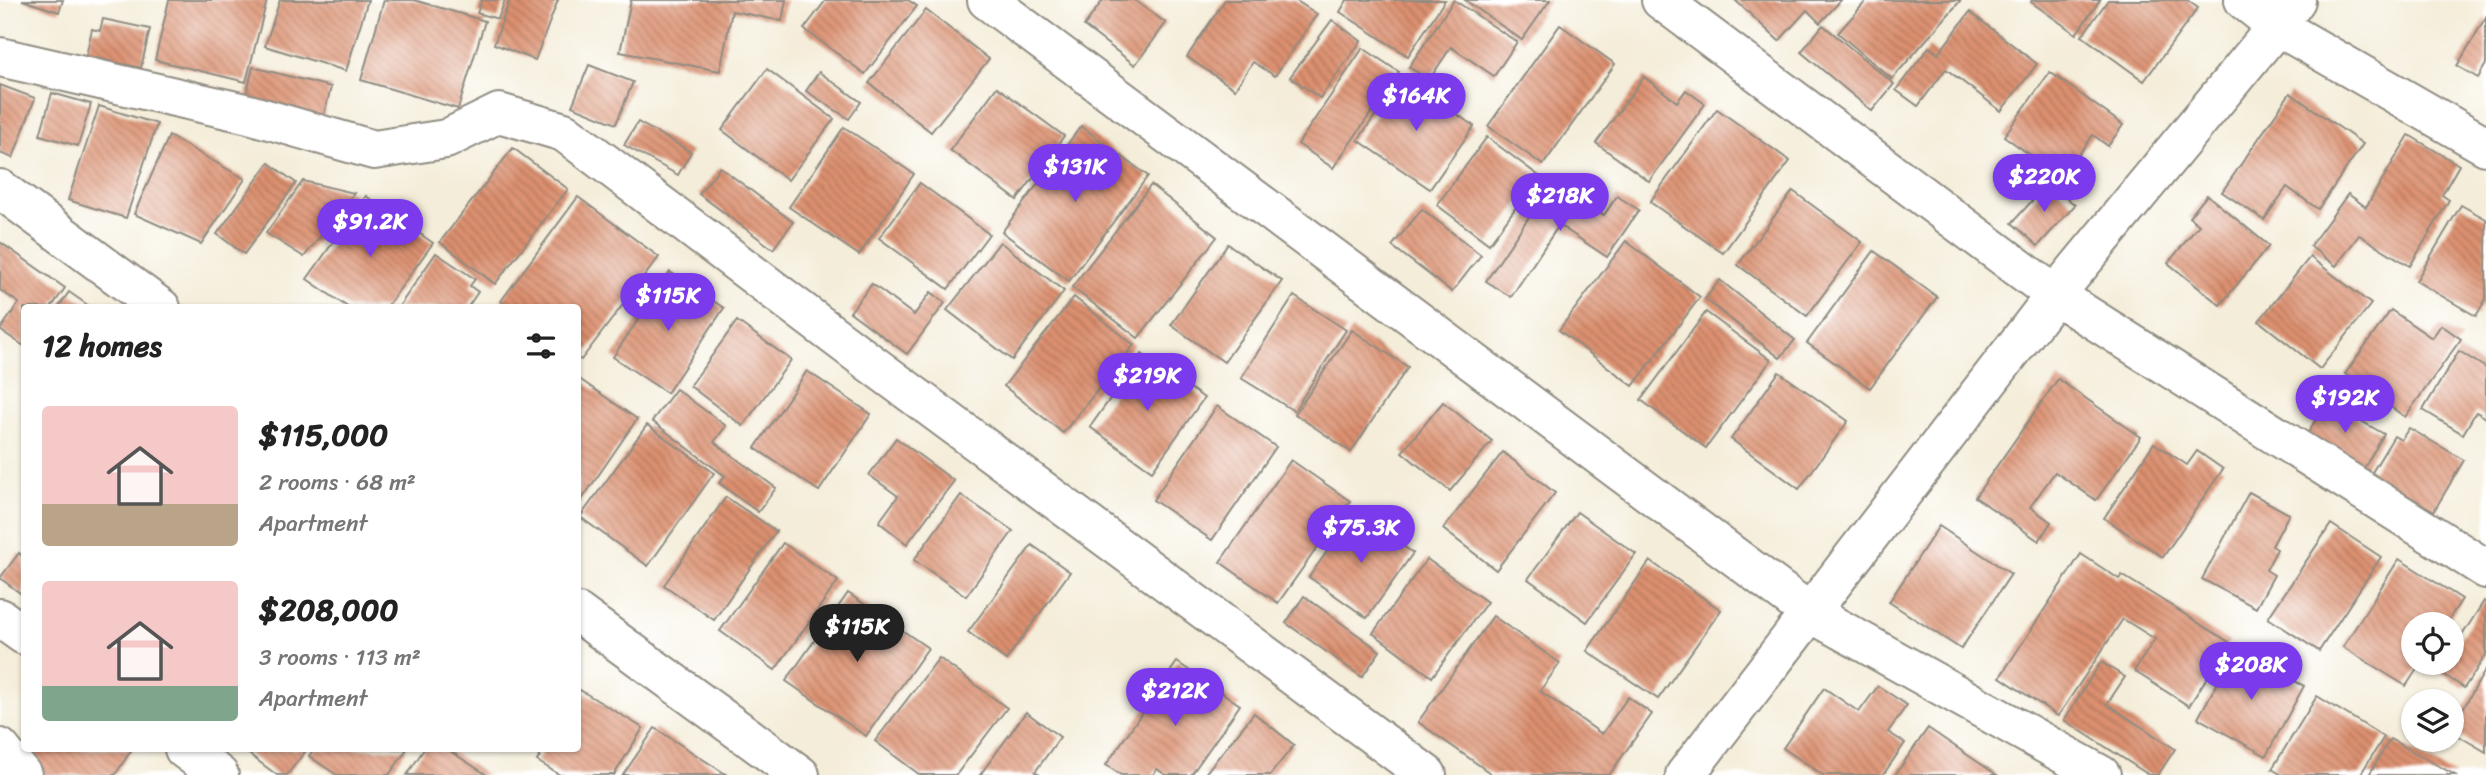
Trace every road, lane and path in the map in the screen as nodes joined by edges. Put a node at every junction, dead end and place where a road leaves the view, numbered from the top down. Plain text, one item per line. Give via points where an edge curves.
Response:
1 (987, 0) edge
2 (1661, 0) edge
3 (2244, 0) edge
4 (2287, 13) edge
5 (0, 57) edge
6 (2486, 146) edge
7 (0, 189) edge
8 (2055, 295) junction
9 (156, 304) edge
10 (2486, 569) edge
11 (1809, 612) junction
12 (581, 615) edge
13 (0, 618) edge
14 (21, 633) edge
15 (0, 748) edge
16 (188, 752) edge
17 (22, 775) edge
18 (219, 775) edge
19 (800, 775) edge
20 (1427, 775) edge
21 (1685, 775) edge
22 (2101, 775) edge

1 - 11 street
2 - 8 street
3 - 4 street
4 - 6 street
4 - 8 street
5 - 20 street via 249,114 374,150 446,139 499,113 564,132
7 - 9 street
8 - 10 street
8 - 11 street
11 - 21 street
11 - 22 street
12 - 19 street
13 - 14 street
15 - 17 street
16 - 18 street

